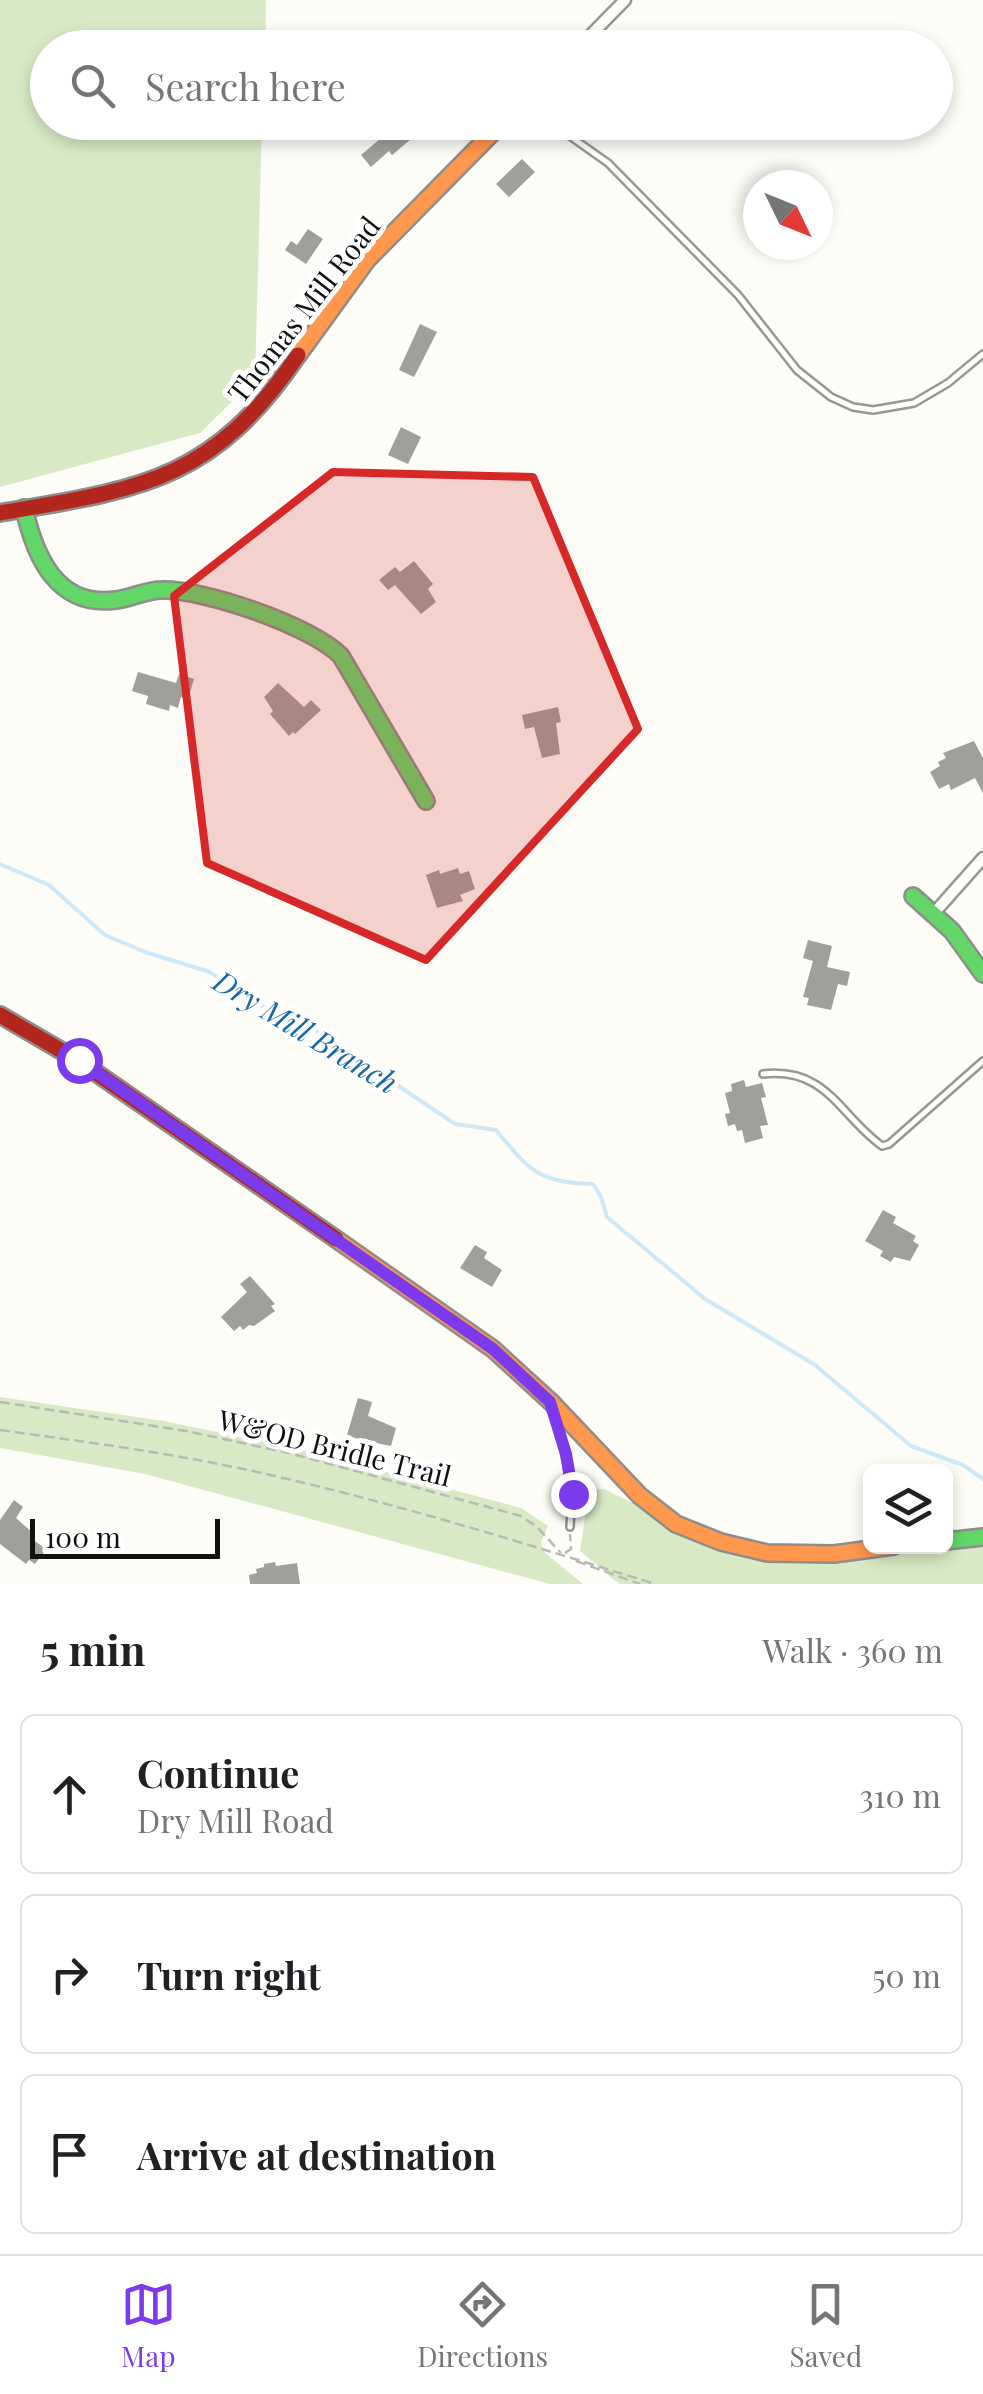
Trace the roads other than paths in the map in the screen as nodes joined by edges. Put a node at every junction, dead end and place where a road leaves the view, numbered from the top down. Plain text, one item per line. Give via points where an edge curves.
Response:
1 (625, 0) edge
2 (596, 30) edge
3 (485, 140) edge
4 (576, 140) edge
5 (983, 354) edge
6 (24, 508) junction
7 (0, 513) edge
8 (426, 800) dead end
9 (983, 858) edge
10 (913, 896) dead end
11 (935, 912) junction
12 (983, 974) edge
13 (0, 1015) edge
14 (983, 1061) edge
15 (763, 1074) dead end
16 (550, 1402) junction
17 (570, 1527) road end
18 (983, 1537) edge
19 (953, 1540) edge
20 (863, 1550) edge

1 - 2 street
3 - 6 street, Thomas Mill Road via 373,253 268,400 227,440 151,481
4 - 5 lane via 608,162 738,295 796,370 831,398 873,410 914,402
6 - 7 street, Thomas Mill Road
6 - 8 street via 43,566 72,596 92,601 165,589 191,593 324,640 341,656
9 - 11 street
10 - 11 street
11 - 12 street
13 - 16 street via 79,1060 416,1293 493,1349
14 - 15 lane via 882,1146 814,1082 785,1071
16 - 17 lane via 571,1480
16 - 20 street via 676,1524 766,1553
18 - 19 street

